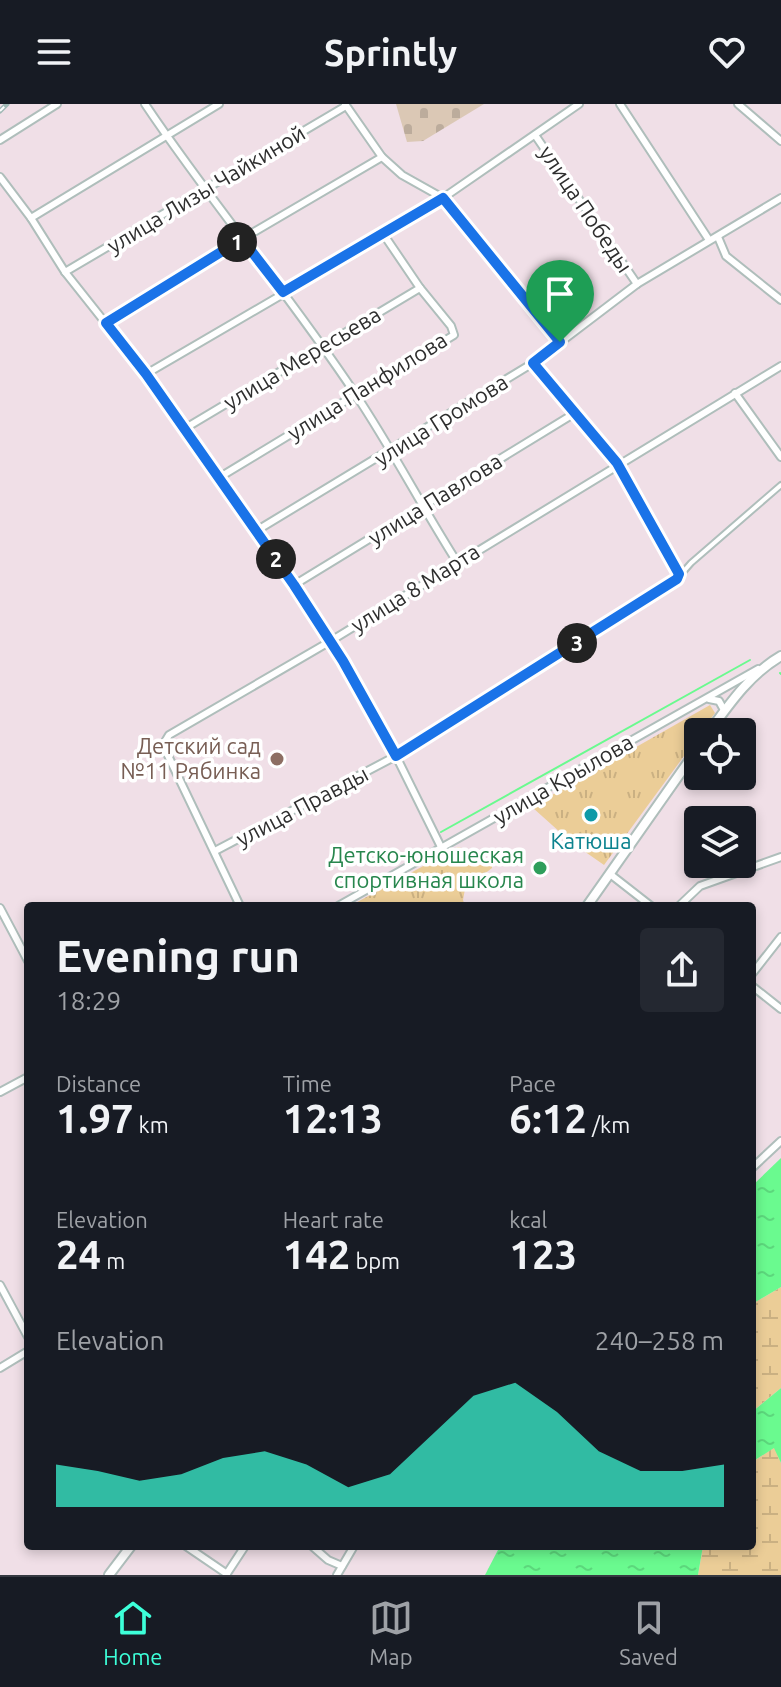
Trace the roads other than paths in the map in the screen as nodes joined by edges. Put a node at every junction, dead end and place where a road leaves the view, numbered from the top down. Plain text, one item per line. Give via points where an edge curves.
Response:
1 (57, 104) edge
2 (145, 104) edge
3 (219, 104) edge
4 (579, 104) edge
5 (620, 104) edge
6 (738, 104) edge
7 (345, 105) edge
8 (535, 135) junction
9 (166, 136) junction
10 (0, 140) edge
11 (781, 141) edge
12 (382, 157) junction
13 (0, 177) edge
14 (205, 191) junction
15 (443, 198) junction
16 (781, 198) edge
17 (31, 218) junction
18 (384, 235) junction
19 (718, 237) junction
20 (242, 239) junction
21 (709, 240) junction
22 (65, 272) junction
23 (637, 284) junction
24 (420, 288) junction
25 (283, 292) junction
26 (781, 300) edge
27 (106, 323) junction
28 (560, 342) junction
29 (321, 346) junction
30 (533, 363) junction
31 (781, 366) edge
32 (146, 374) junction
33 (735, 393) junction
34 (356, 395) junction
35 (575, 413) junction
36 (184, 429) junction
37 (390, 452) junction
38 (781, 457) edge
39 (617, 463) junction
40 (220, 477) junction
41 (781, 485) edge
42 (423, 508) junction
43 (256, 531) junction
44 (457, 562) junction
45 (679, 574) junction
46 (294, 585) junction
47 (330, 641) junction
48 (781, 656) edge
49 (765, 666) junction
50 (705, 699) junction
51 (724, 710) junction
52 (719, 718) edge
53 (396, 756) junction
54 (684, 768) edge
55 (442, 849) junction
56 (215, 851) junction
57 (781, 857) edge
58 (610, 874) junction
59 (238, 902) edge
60 (345, 902) edge
61 (590, 902) edge
62 (646, 902) edge
63 (683, 902) edge
64 (0, 908) edge
65 (781, 937) edge
66 (24, 953) edge
67 (756, 969) edge
68 (756, 989) edge
69 (781, 1009) edge
70 (24, 1079) edge
71 (0, 1092) edge
72 (781, 1141) edge
73 (756, 1164) edge
74 (0, 1285) edge
75 (24, 1330) edge
76 (24, 1353) edge
77 (0, 1368) edge
78 (128, 1550) edge
79 (192, 1550) edge
80 (242, 1550) edge
81 (317, 1550) edge
82 (352, 1550) edge
83 (342, 1566) junction
84 (109, 1575) edge
85 (226, 1575) edge
86 (337, 1575) edge

1 - 10 street
2 - 9 street
3 - 9 street
4 - 8 street
5 - 21 street
6 - 11 street
7 - 12 street
7 - 14 street, улица Лизы Чайкиной
8 - 15 street
8 - 23 street, улица Победы
9 - 14 street
9 - 17 street
12 - 15 street
12 - 20 street
13 - 17 street
14 - 20 street
14 - 22 street, улица Лизы Чайкиной
15 - 18 street
15 - 28 street
16 - 19 street, улица Громова
17 - 22 street
18 - 24 street, улица Панфилова
18 - 25 street
19 - 21 street, улица Громова
19 - 26 street via 726,256
20 - 25 street
20 - 27 street
21 - 23 street, улица Громова
22 - 27 street
23 - 28 street, улица Громова
24 - 29 street, улица Мересьева
24 - 34 street, улица Панфилова via 454,335
25 - 29 street
25 - 32 street
27 - 32 street
28 - 30 street, улица Громова
29 - 34 street
29 - 36 street, улица Мересьева
30 - 35 street
30 - 37 street, улица Громова
31 - 33 street, улица 8 Марта
32 - 36 street
33 - 38 street
33 - 39 street, улица 8 Марта
34 - 37 street
34 - 40 street, улица Панфилова
35 - 39 street
35 - 42 street, улица Павлова
36 - 40 street
37 - 42 street
37 - 43 street, улица Громова
39 - 44 street, улица 8 Марта
39 - 45 street
40 - 43 street
41 - 45 street, улица Правды
42 - 44 street
42 - 46 street, улица Павлова
43 - 46 street
44 - 47 street, улица 8 Марта
45 - 53 street, улица Правды
46 - 47 street
47 - 53 street
47 - 56 street, улица 8 Марта via 165,741
48 - 49 main road
49 - 50 street, улица Крылова
49 - 51 main road
50 - 51 street via 719,701
50 - 55 street, улица Крылова
51 - 52 main road
53 - 55 street
53 - 56 street, улица Правды
54 - 58 main road
55 - 60 street, улица Крылова
56 - 59 street, улица 8 Марта
57 - 63 street via 700,886
58 - 61 main road
58 - 62 street
64 - 66 street
65 - 67 street
68 - 69 street
70 - 71 street
72 - 73 street
74 - 75 street
76 - 77 street
78 - 84 main road
79 - 85 street
80 - 85 street
81 - 83 street
82 - 83 street
83 - 86 street

